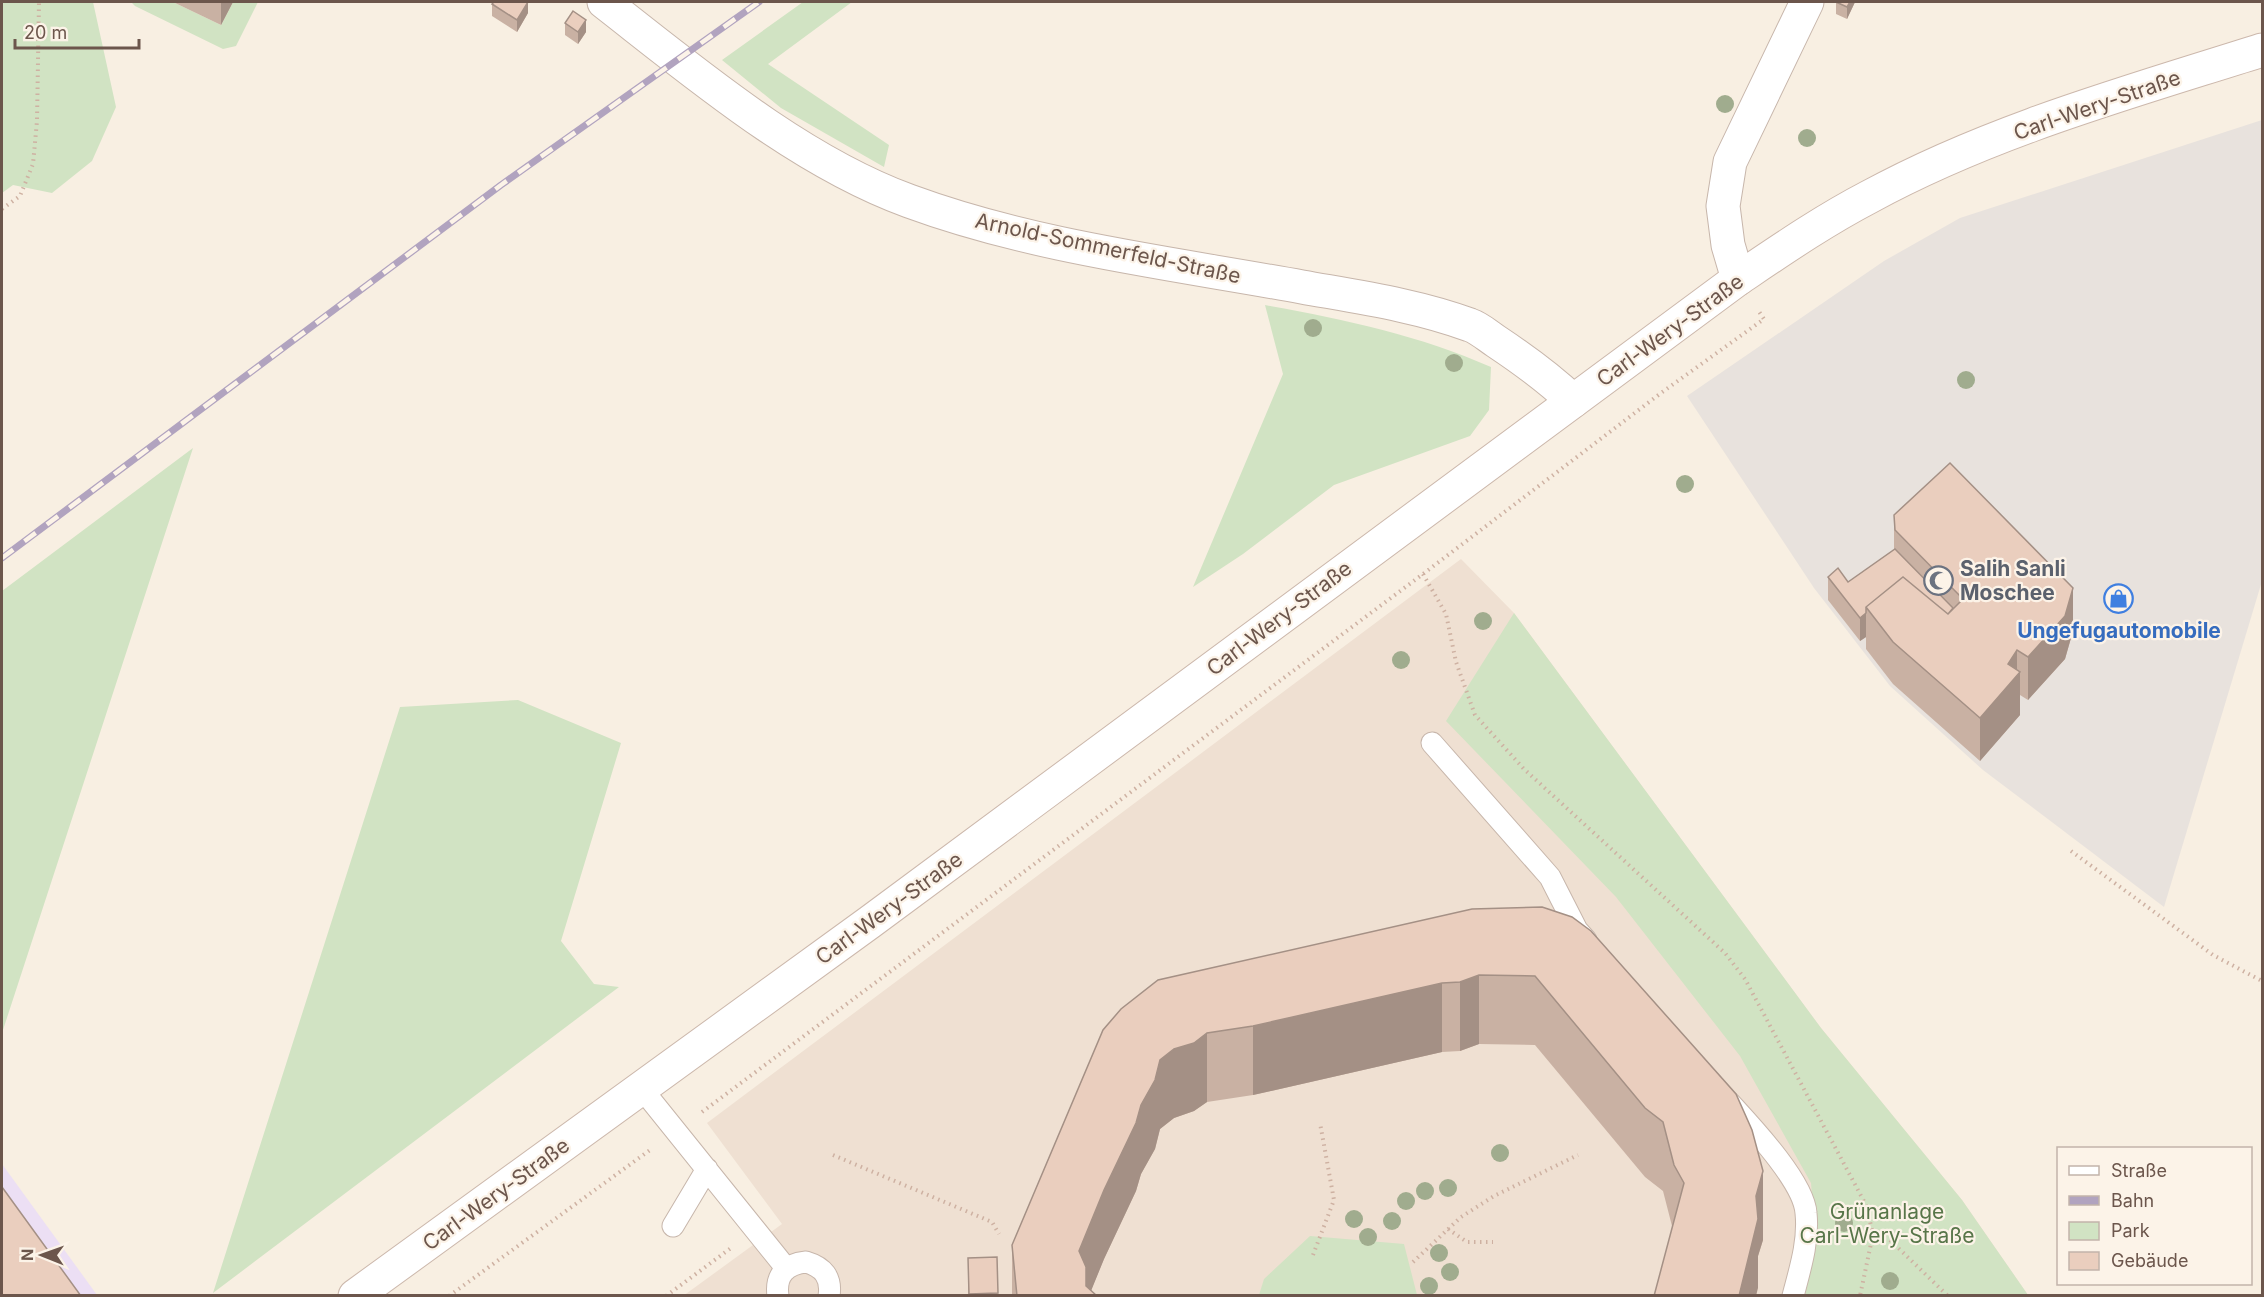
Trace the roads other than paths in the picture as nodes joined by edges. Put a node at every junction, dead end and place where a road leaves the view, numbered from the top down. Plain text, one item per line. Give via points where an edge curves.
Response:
1 (604, 2) edge
2 (1807, 2) edge
3 (2262, 50) edge
4 (1738, 279) junction
5 (1573, 401) junction
6 (1432, 743) dead end
7 (1600, 956) edge
8 (1715, 1086) edge
9 (642, 1089) junction
10 (707, 1169) junction
11 (673, 1226) dead end
12 (786, 1268) junction
13 (355, 1296) edge
14 (778, 1296) edge
15 (829, 1296) edge
16 (1794, 1296) edge

1 - 5 main road, Arnold-Sommerfeld-Straße via 729,98 791,140 907,201 1057,243 1405,306 1472,325 1548,377
2 - 4 main road via 1730,162 1723,206
3 - 4 main road, Carl-Wery-Straße via 2088,106 1957,155 1862,201
4 - 5 main road, Carl-Wery-Straße
5 - 9 main road, Carl-Wery-Straße
6 - 7 lane via 1550,877 1577,930
8 - 16 lane via 1789,1175 1806,1211 1805,1249
9 - 10 lane
9 - 13 main road, Carl-Wery-Straße
10 - 11 lane
10 - 12 lane
12 - 14 lane via 777,1284
12 - 15 lane via 806,1262 815,1265 828,1278

